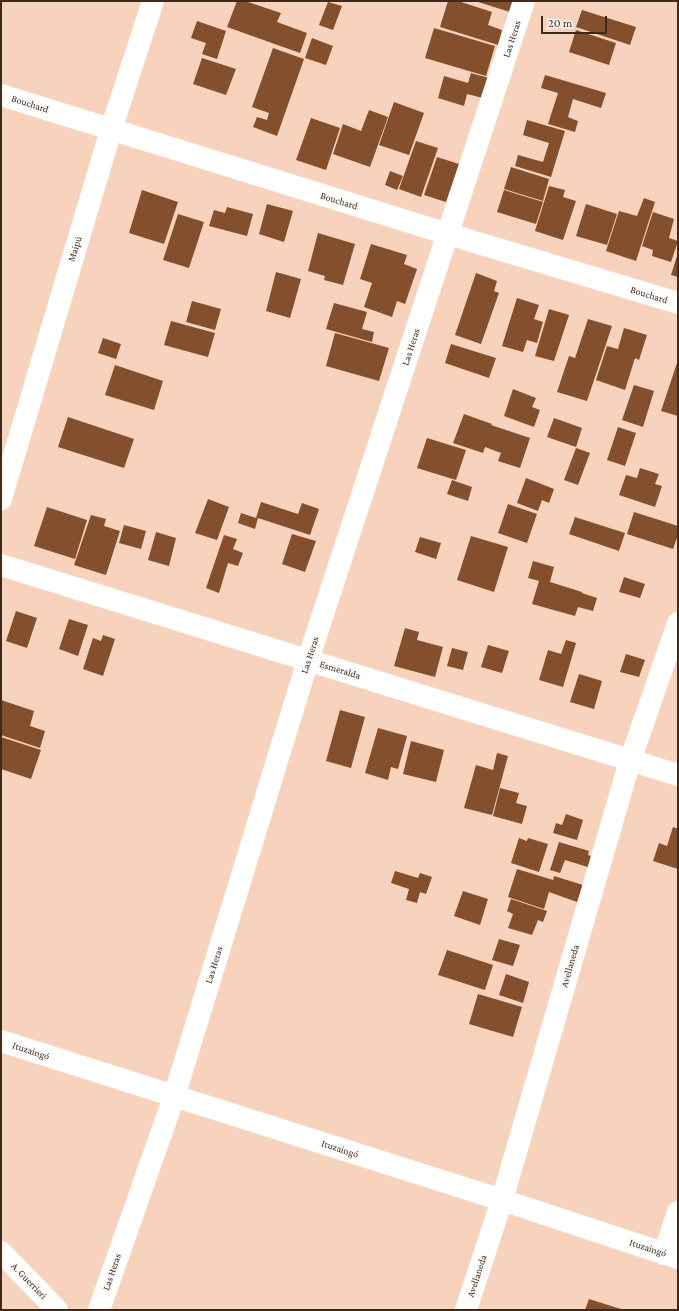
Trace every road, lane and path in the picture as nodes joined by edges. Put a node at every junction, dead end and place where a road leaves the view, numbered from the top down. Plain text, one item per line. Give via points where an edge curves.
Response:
1 (153, 1) edge
2 (524, 1) edge
3 (1, 95) edge
4 (111, 130) junction
5 (448, 234) junction
6 (678, 303) edge
7 (1, 499) edge
8 (1, 565) edge
9 (678, 622) edge
10 (308, 660) junction
11 (630, 760) junction
12 (678, 775) edge
13 (1, 1041) edge
14 (174, 1097) junction
15 (502, 1200) junction
16 (678, 1212) edge
17 (1, 1252) edge
18 (671, 1256) edge
19 (57, 1310) edge
20 (99, 1310) edge
21 (466, 1310) edge

1 - 4 street, Maipú
2 - 5 street, Las Heras
3 - 4 street, Bouchard
4 - 5 street, Bouchard
4 - 7 street, Maipú
5 - 6 street, Bouchard
5 - 10 street, Las Heras
8 - 10 street, Esmeralda
9 - 11 street, Avellaneda
10 - 11 street, Esmeralda
10 - 14 street, Las Heras
11 - 12 street, Esmeralda
11 - 15 street, Avellaneda
13 - 14 street, Ituzaingó
14 - 15 street, Ituzaingó
14 - 20 street, Las Heras
15 - 18 street, Ituzaingó
15 - 21 street, Avellaneda
16 - 18 street
17 - 19 street, A. Guerrieri

